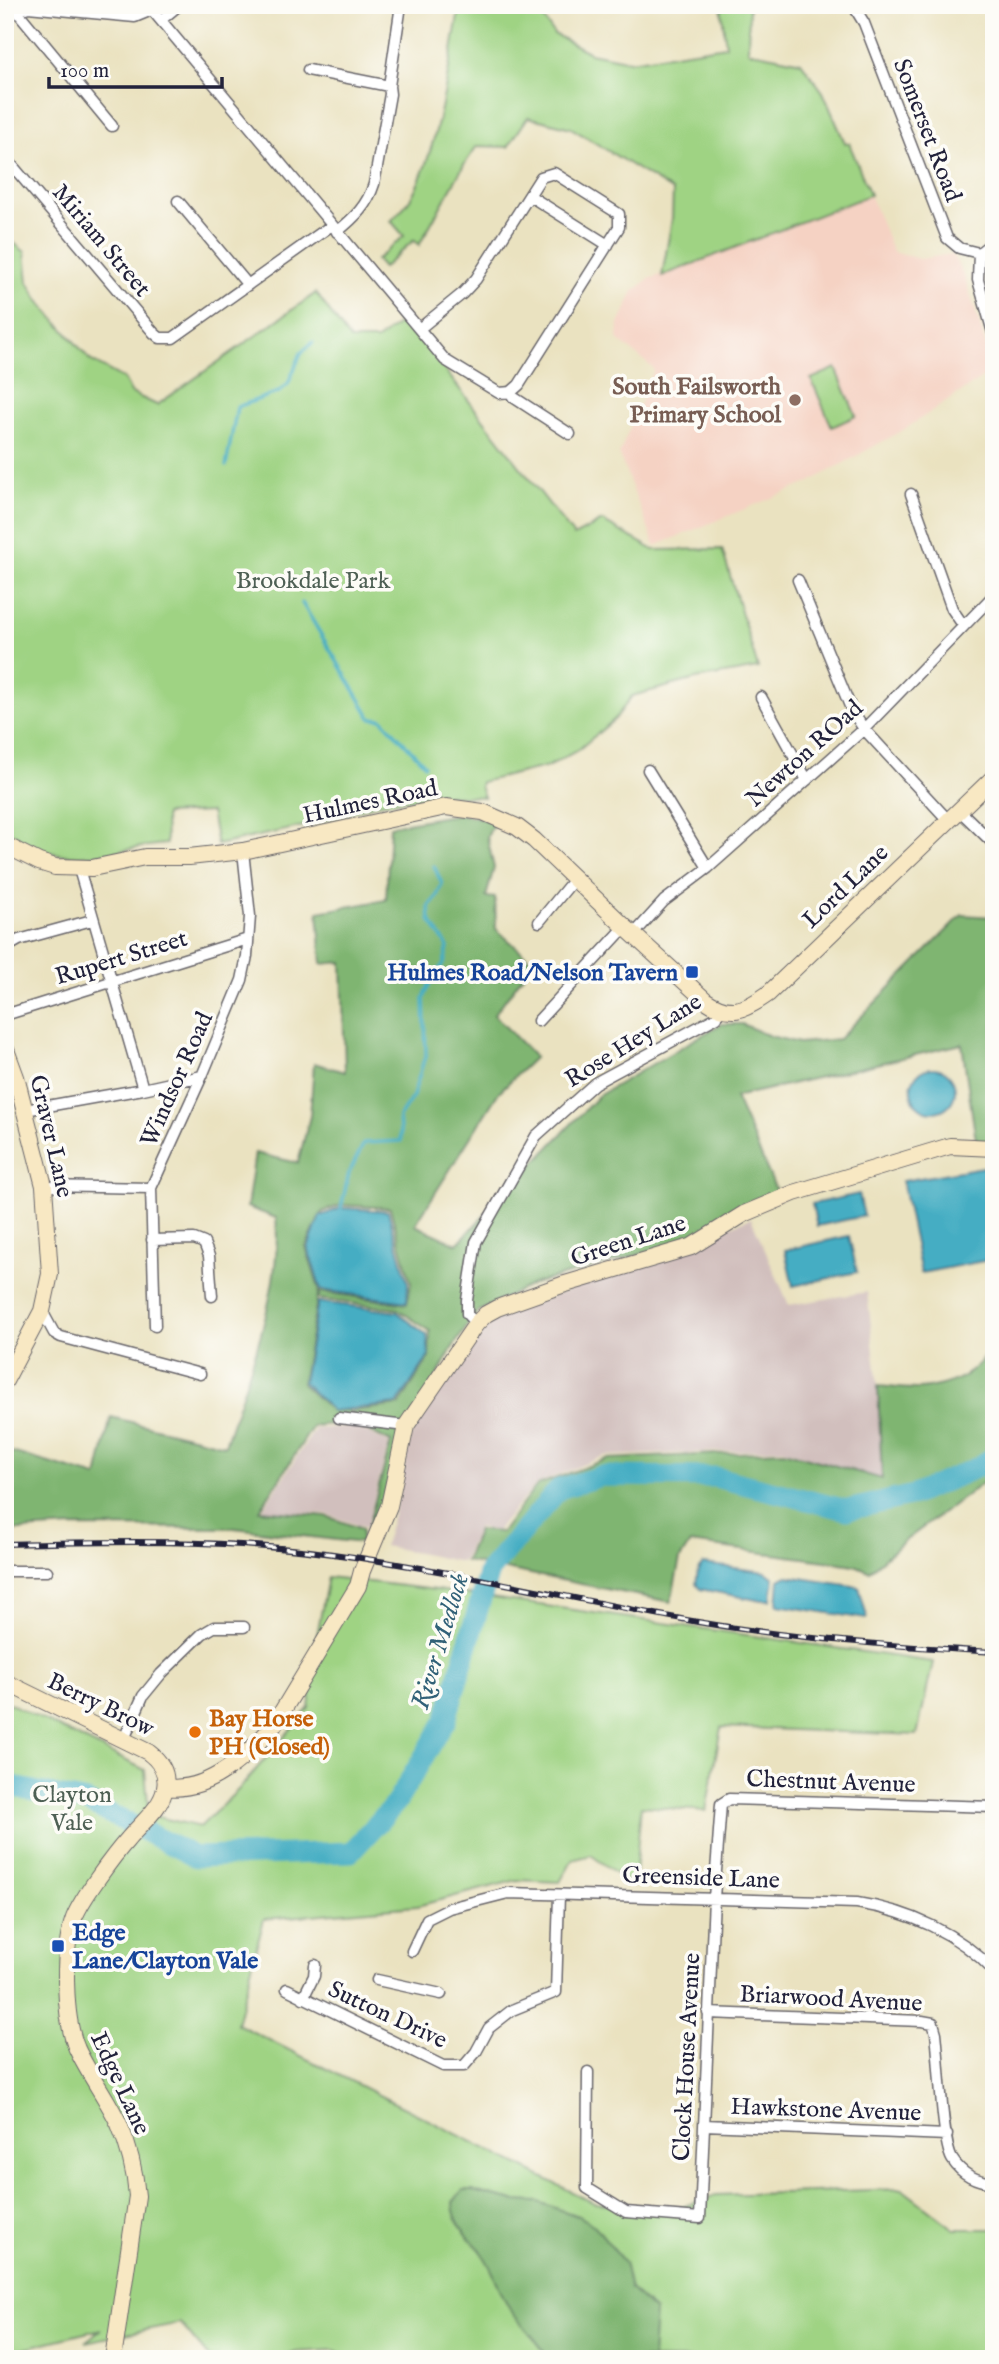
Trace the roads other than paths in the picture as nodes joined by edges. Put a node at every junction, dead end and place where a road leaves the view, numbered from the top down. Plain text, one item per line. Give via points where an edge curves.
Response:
1 (179, 5) edge
2 (401, 5) edge
3 (853, 5) edge
4 (150, 7) edge
5 (15, 8) edge
6 (161, 20) junction
7 (308, 70) dead end
8 (389, 86) junction
9 (112, 125) dead end
10 (5, 157) edge
11 (530, 196) junction
12 (178, 201) dead end
13 (335, 229) junction
14 (994, 241) edge
15 (608, 245) junction
16 (979, 253) junction
17 (248, 285) junction
18 (419, 329) junction
19 (994, 336) edge
20 (510, 392) junction
21 (570, 434) dead end
22 (911, 494) dead end
23 (798, 580) dead end
24 (994, 595) edge
25 (963, 625) junction
26 (761, 697) dead end
27 (864, 729) junction
28 (648, 770) dead end
29 (994, 777) edge
30 (807, 780) junction
31 (953, 814) junction
32 (994, 844) edge
33 (5, 845) edge
34 (243, 851) junction
35 (708, 868) junction
36 (79, 869) junction
37 (575, 878) junction
38 (92, 920) junction
39 (539, 922) dead end
40 (629, 931) junction
41 (248, 939) junction
42 (5, 948) edge
43 (113, 982) junction
44 (720, 1009) junction
45 (5, 1015) edge
46 (538, 1021) dead end
47 (5, 1046) edge
48 (202, 1076) junction
49 (144, 1089) junction
50 (25, 1110) junction
51 (994, 1148) edge
52 (44, 1186) junction
53 (150, 1188) junction
54 (152, 1240) junction
55 (212, 1296) dead end
56 (42, 1311) junction
57 (476, 1324) junction
58 (155, 1326) dead end
59 (200, 1374) dead end
60 (5, 1381) edge
61 (339, 1419) dead end
62 (406, 1426) junction
63 (47, 1571) dead end
64 (5, 1572) edge
65 (244, 1627) dead end
66 (5, 1682) edge
67 (124, 1740) junction
68 (166, 1787) junction
69 (994, 1807) edge
70 (559, 1895) junction
71 (714, 1898) junction
72 (412, 1951) dead end
73 (315, 1965) dead end
74 (994, 1971) edge
75 (377, 1980) dead end
76 (287, 1990) dead end
77 (440, 1994) dead end
78 (303, 1998) junction
79 (708, 2013) junction
80 (588, 2072) dead end
81 (704, 2125) junction
82 (947, 2135) junction
83 (994, 2183) edge
84 (113, 2359) edge

1 - 6 street
2 - 8 street
3 - 16 street, Somerset Road via 947,238 959,248
4 - 5 street via 135,17
4 - 6 street
5 - 9 street
6 - 13 street
7 - 8 street
8 - 13 street via 370,198 362,211
10 - 17 street, Miriam Street via 160,338 173,338
11 - 15 street
11 - 15 street via 541,177 554,173 619,214 619,227
11 - 18 street via 476,279
12 - 17 street
13 - 17 street
13 - 18 street
14 - 16 street
15 - 20 street via 519,385
16 - 19 street via 978,281
18 - 20 street via 445,360 499,393
20 - 21 street
22 - 25 street via 952,609
23 - 27 street via 852,711
24 - 25 street, Newton ROad
25 - 27 street, Newton ROad
26 - 30 street
27 - 30 street, Newton ROad
27 - 31 street
28 - 35 street
29 - 31 street, Lord Lane
30 - 35 street, Newton ROad
31 - 32 street
31 - 44 street, Lord Lane via 768,993 740,1010
33 - 36 street, Hulmes Road via 39,862
34 - 36 street, Hulmes Road via 145,857
34 - 37 street, Hulmes Road via 430,809 464,808 517,827
34 - 41 street, Windsor Road
35 - 40 street, Newton ROad
36 - 38 street
37 - 39 street
37 - 40 street, Hulmes Road
38 - 42 street
38 - 43 street
40 - 44 street, Hulmes Road
40 - 46 street, Newton ROad
41 - 43 street, Rupert Street
41 - 48 street, Windsor Road via 242,980
43 - 45 street, Rupert Street
43 - 49 street
44 - 57 street, Rose Hey Lane via 717,1017 595,1083 536,1136 476,1242 467,1300 467,1314
47 - 50 street, Graver Lane
48 - 49 street
48 - 53 street, Windsor Road
49 - 50 street
50 - 52 street, Graver Lane
51 - 57 street, Green Lane via 950,1146 794,1193 744,1214 691,1247 536,1294 497,1308
52 - 53 street
52 - 56 street, Graver Lane via 50,1274
53 - 54 street, Windsor Road
54 - 55 street via 204,1243
54 - 58 street, Windsor Road
56 - 59 street via 61,1337
56 - 60 street
57 - 62 street, Green Lane
61 - 62 street
62 - 68 street via 389,1507 358,1586 274,1725 220,1774 184,1788
63 - 64 street
65 - 67 street via 214,1627 202,1634 143,1696
66 - 67 street, Berry Brow
67 - 68 street, Berry Brow via 157,1759 164,1769
68 - 84 street, Edge Lane via 74,1918 66,1968 69,2021 76,2047 119,2123 135,2176 137,2196
69 - 71 street, Chestnut Avenue via 724,1801 719,1814
70 - 71 street, Greenside Lane
70 - 72 street, Greenside Lane via 508,1893 449,1908 427,1919
70 - 78 street, Sutton Drive via 556,1992 512,2010 489,2028 464,2066 443,2066
71 - 74 street, Greenside Lane via 882,1907 930,1924 961,1942
71 - 79 street, Clock House Avenue
73 - 78 street
75 - 77 street
76 - 78 street, Sutton Drive
79 - 81 street, Clock House Avenue
79 - 82 street, Briarwood Avenue via 933,2023
80 - 81 street, Clock House Avenue via 587,2188 626,2212 700,2218
81 - 82 street, Hawkstone Avenue
82 - 83 street, Briarwood Avenue via 951,2158 960,2169

